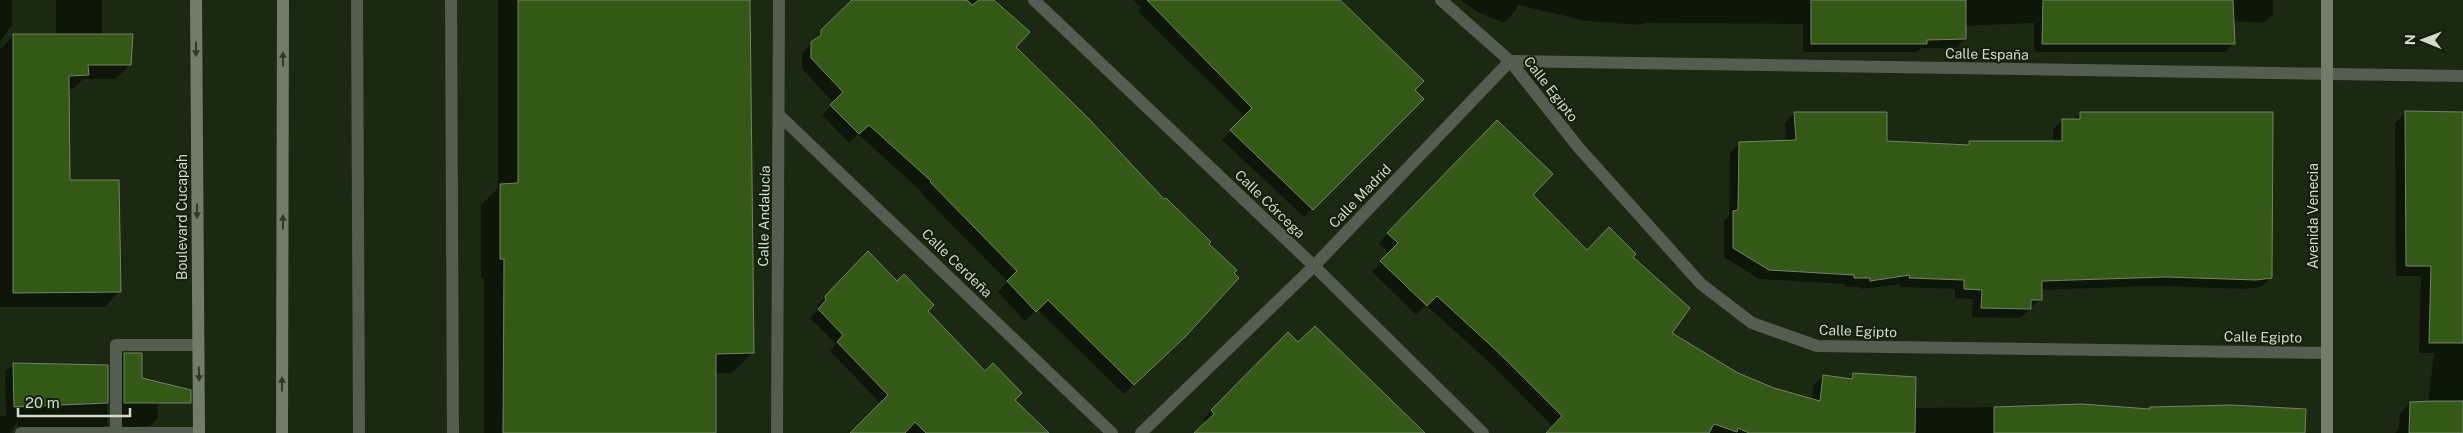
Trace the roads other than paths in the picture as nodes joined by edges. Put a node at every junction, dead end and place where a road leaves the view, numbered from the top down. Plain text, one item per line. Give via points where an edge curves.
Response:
1 (196, 0) edge
2 (283, 0) edge
3 (357, 0) edge
4 (450, 0) edge
5 (780, 0) edge
6 (1034, 0) edge
7 (1441, 0) edge
8 (2327, 0) edge
9 (1510, 60) junction
10 (2328, 75) junction
11 (2463, 76) edge
12 (780, 116) junction
13 (1314, 266) junction
14 (198, 345) junction
15 (2327, 353) junction
16 (21, 433) edge
17 (116, 433) edge
18 (199, 433) edge
19 (282, 433) edge
20 (359, 433) edge
21 (453, 433) edge
22 (777, 433) edge
23 (1112, 433) edge
24 (1142, 433) edge
25 (1483, 433) edge
26 (2327, 433) edge

1 -> 14 main road, Boulevard Cucapah
19 -> 2 main road
3 - 20 street
4 - 21 street
5 - 12 street, Calle Andalucía
6 - 13 street, Calle Córcega
7 - 9 street, Calle Egipto
8 - 10 main road, Avenida Venecia
9 - 10 street, Calle España
9 - 13 street, Calle Madrid
9 - 15 street, Calle Egipto via 1579,148 1701,284 1752,322 1817,346
10 - 11 street, Calle España
10 - 15 main road, Avenida Venecia
12 - 22 street, Calle Andalucía
12 - 23 street, Calle Cerdeña
13 - 24 street, Calle Madrid
13 - 25 street, Calle Córcega
14 - 17 street via 116,345
14 -> 18 main road, Boulevard Cucapah
15 - 26 main road, Avenida Venecia
16 - 17 street
17 - 18 street

